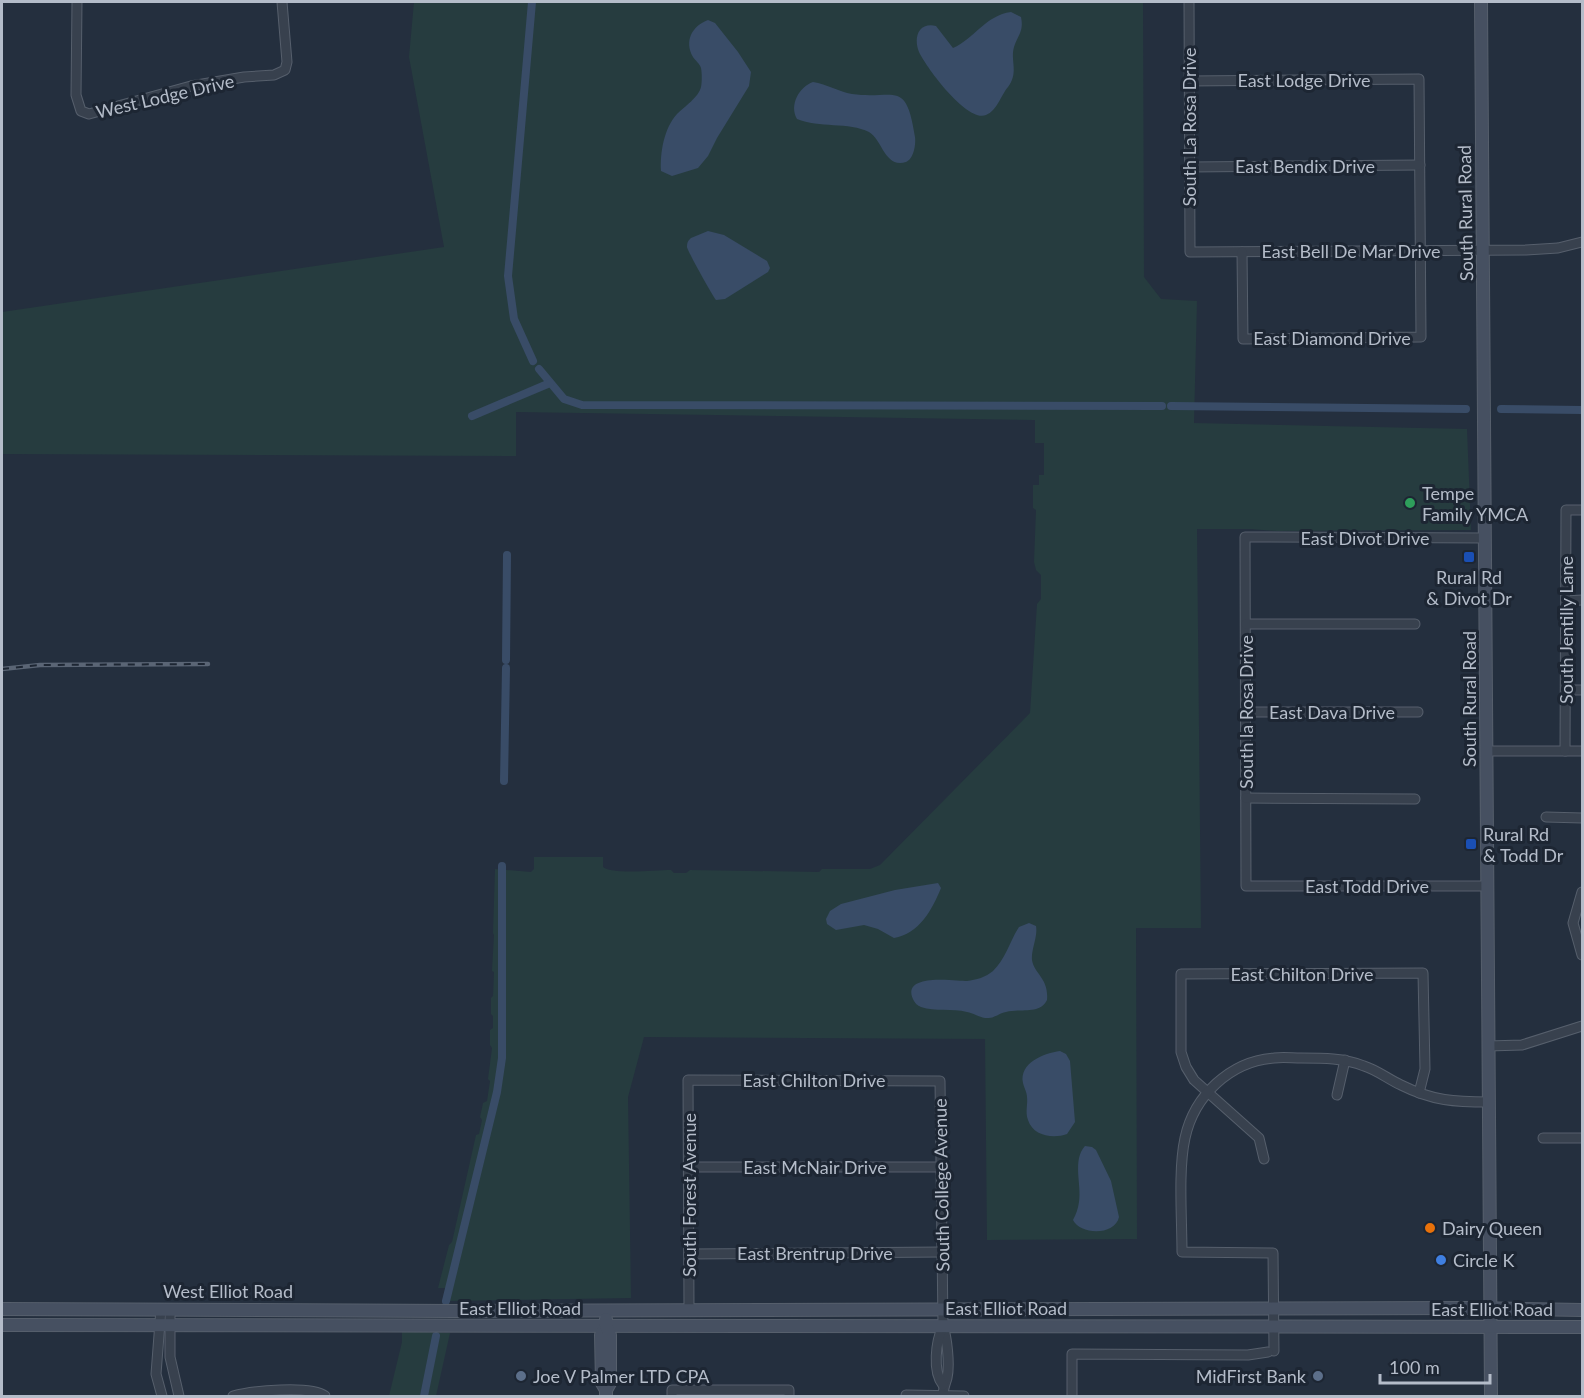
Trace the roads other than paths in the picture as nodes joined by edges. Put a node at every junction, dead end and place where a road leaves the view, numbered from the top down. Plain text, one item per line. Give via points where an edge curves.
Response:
1 (77, 2) edge
2 (282, 2) edge
3 (1189, 2) edge
4 (1481, 2) edge
5 (1189, 81) junction
6 (1420, 165) junction
7 (1190, 167) junction
8 (1582, 242) edge
9 (1420, 250) junction
10 (1483, 250) junction
11 (1190, 252) joint
12 (1242, 252) junction
13 (1582, 510) edge
14 (1245, 537) joint
15 (1485, 538) junction
16 (1582, 600) edge
17 (1566, 601) junction
18 (1246, 624) junction
19 (1415, 624) dead end
20 (1566, 690) junction
21 (1582, 690) edge
22 (1246, 712) junction
23 (1418, 712) dead end
24 (1487, 751) junction
25 (1565, 751) junction
26 (1582, 751) edge
27 (1246, 798) junction
28 (1415, 799) dead end
29 (1546, 817) dead end
30 (1582, 818) edge
31 (1246, 886) joint
32 (1488, 886) junction
33 (1582, 892) edge
34 (1582, 955) edge
35 (1582, 1026) edge
36 (1488, 1046) junction
37 (1344, 1060) junction
38 (688, 1080) joint
39 (940, 1080) joint
40 (1207, 1092) junction
41 (1419, 1093) junction
42 (1337, 1095) dead end
43 (1489, 1102) junction
44 (1543, 1138) dead end
45 (1582, 1138) edge
46 (1264, 1159) dead end
47 (689, 1167) junction
48 (941, 1167) junction
49 (942, 1252) junction
50 (689, 1254) junction
51 (2, 1309) edge
52 (166, 1309) junction
53 (1273, 1309) junction
54 (1490, 1309) junction
55 (606, 1310) junction
56 (689, 1310) junction
57 (943, 1310) junction
58 (1028, 1310) junction
59 (1380, 1310) junction
60 (1582, 1310) edge
61 (455, 1311) joint
62 (165, 1324) junction
63 (2, 1325) edge
64 (1273, 1325) junction
65 (429, 1326) joint
66 (606, 1326) junction
67 (943, 1326) junction
68 (1028, 1326) junction
69 (1330, 1326) junction
70 (1490, 1327) junction
71 (1582, 1327) edge
72 (943, 1392) edge
73 (606, 1393) edge
74 (672, 1393) edge
75 (789, 1393) edge
76 (906, 1395) edge
77 (162, 1396) edge
78 (179, 1396) edge
79 (233, 1396) edge
80 (325, 1396) edge
81 (964, 1396) edge
82 (1072, 1396) edge
83 (1491, 1396) edge

1 - 2 street, West Lodge Drive via 76,95 81,111 94,114 191,86 274,75 285,70
3 - 5 street, South La Rosa Drive
4 - 10 main road, South Rural Road
5 - 6 street, East Lodge Drive via 1419,79
5 - 7 street, South La Rosa Drive
6 - 7 street, East Bendix Drive
6 - 9 street
7 - 11 street, South La Rosa Drive
8 - 10 street, East Bell De Mar Drive via 1541,249
9 - 10 street, East Bell De Mar Drive
9 - 12 street, East Bell De Mar Drive
9 - 12 street, East Diamond Drive via 1421,338 1243,339
10 - 15 main road, South Rural Road
11 - 12 street, East Bell De Mar Drive
13 - 17 street, South Jentilly Lane via 1566,510
14 - 15 street, East Divot Drive
14 - 18 street, South la Rosa Drive
15 - 24 main road, South Rural Road
16 - 17 street
17 - 20 street, South Jentilly Lane
18 - 19 street
18 - 22 street, South la Rosa Drive
20 - 21 street
20 - 25 street, South Jentilly Lane
22 - 23 street, East Dava Drive
22 - 27 street, South la Rosa Drive
24 - 25 street
24 - 32 main road, South Rural Road
25 - 26 street
27 - 28 street
27 - 31 street, South la Rosa Drive
29 - 30 street
31 - 32 street, East Todd Drive
32 - 36 main road, South Rural Road
33 - 34 street via 1573,922
35 - 36 street via 1530,1043
36 - 43 main road, South Rural Road
37 - 40 street via 1273,1058 1252,1062 1230,1073
37 - 41 street via 1366,1066
37 - 42 street
38 - 39 street, East Chilton Drive
38 - 47 street, South Forest Avenue
39 - 48 street, South College Avenue
40 - 41 street, East Chilton Drive via 1194,1080 1182,1052 1181,974 1423,973 1425,1069
40 - 46 street via 1259,1138
40 - 53 street via 1193,1114 1182,1155 1182,1252 1273,1253
41 - 43 street via 1443,1101
43 - 54 main road, South Rural Road
44 - 45 street
47 - 48 street, East McNair Drive
47 - 50 street, South Forest Avenue
48 - 49 street, South College Avenue
49 - 50 street, East Brentrup Drive
49 - 57 street, South College Avenue
50 - 56 street, South Forest Avenue
51 - 52 main road, West Elliot Road
52 - 61 main road, West Elliot Road
52 - 62 street
53 - 58 main road, East Elliot Road
53 - 59 main road, East Elliot Road
53 - 64 street
54 - 59 main road, East Elliot Road
54 - 60 main road, East Elliot Road
54 - 70 main road, South Rural Road
55 - 56 main road, East Elliot Road
55 - 61 main road, East Elliot Road
55 - 66 main road
56 - 57 main road, East Elliot Road
57 - 58 main road, East Elliot Road
57 - 67 street, South College Avenue
58 - 68 main road
59 - 69 main road via 1375,1317 1347,1318
62 - 63 main road, West Elliot Road
62 - 65 main road, West Elliot Road
62 - 77 street via 156,1374
62 - 78 street
64 - 68 main road, East Elliot Road
64 - 69 main road, East Elliot Road
64 - 82 street via 1271,1352 1072,1354
65 - 66 main road, East Elliot Road
66 - 67 main road, East Elliot Road
66 - 73 main road via 601,1337 602,1383
67 - 68 main road, East Elliot Road
67 - 72 street, South College Avenue via 938,1337 942,1363 938,1378
69 - 70 main road, East Elliot Road
70 - 71 main road, East Elliot Road
70 - 83 main road, South Rural Road
72 - 76 street
72 - 81 street
74 - 75 street
79 - 80 street via 313,1391

